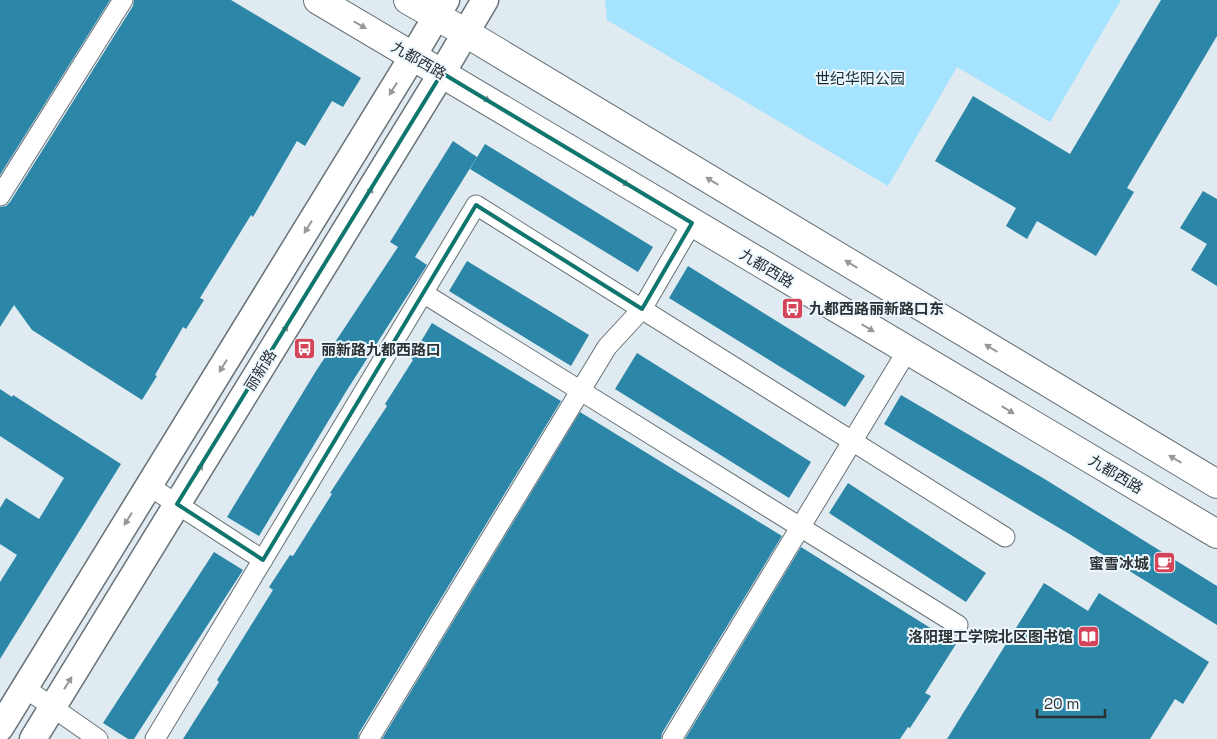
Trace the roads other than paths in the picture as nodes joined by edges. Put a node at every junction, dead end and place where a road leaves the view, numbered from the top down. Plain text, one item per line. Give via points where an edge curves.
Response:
1 (123, 0) edge
2 (318, 0) edge
3 (408, 0) edge
4 (485, 0) edge
5 (441, 9) edge
6 (466, 33) junction
7 (413, 56) junction
8 (442, 73) junction
9 (0, 196) edge
10 (692, 223) junction
11 (423, 293) junction
12 (642, 309) junction
13 (907, 351) junction
14 (582, 392) junction
15 (852, 441) junction
16 (1217, 484) edge
17 (149, 486) junction
18 (177, 504) junction
19 (800, 527) junction
20 (1217, 534) edge
21 (1006, 537) dead end
22 (263, 560) junction
23 (958, 625) dead end
24 (25, 688) junction
25 (52, 708) junction
26 (0, 728) edge
27 (33, 739) edge
28 (98, 739) edge
29 (155, 739) edge
30 (369, 739) edge
31 (672, 739) edge

1 - 9 street
2 -> 7 main road, 九都西路
3 - 5 main road
4 - 6 main road, 丽新路
5 - 6 main road
5 - 7 main road
6 - 8 main road, 丽新路
16 -> 6 main road
7 - 8 main road, 九都西路
7 -> 17 main road
8 -> 10 main road, 九都西路
18 -> 8 main road, 丽新路
10 - 12 street
10 -> 13 main road, 九都西路
11 - 12 street via 476,205
11 - 14 street
11 - 22 street
12 - 14 street via 607,347
12 - 15 street
13 - 15 street
13 -> 20 main road, 九都西路
14 - 19 street
14 - 30 street
15 - 19 street
15 - 21 street
17 - 18 street
17 -> 24 main road
18 - 22 street
25 -> 18 main road, 丽新路
19 - 23 street
19 - 31 street
22 - 29 street
24 - 25 street
24 - 26 main road
25 - 27 main road, 丽新路
25 - 28 street

